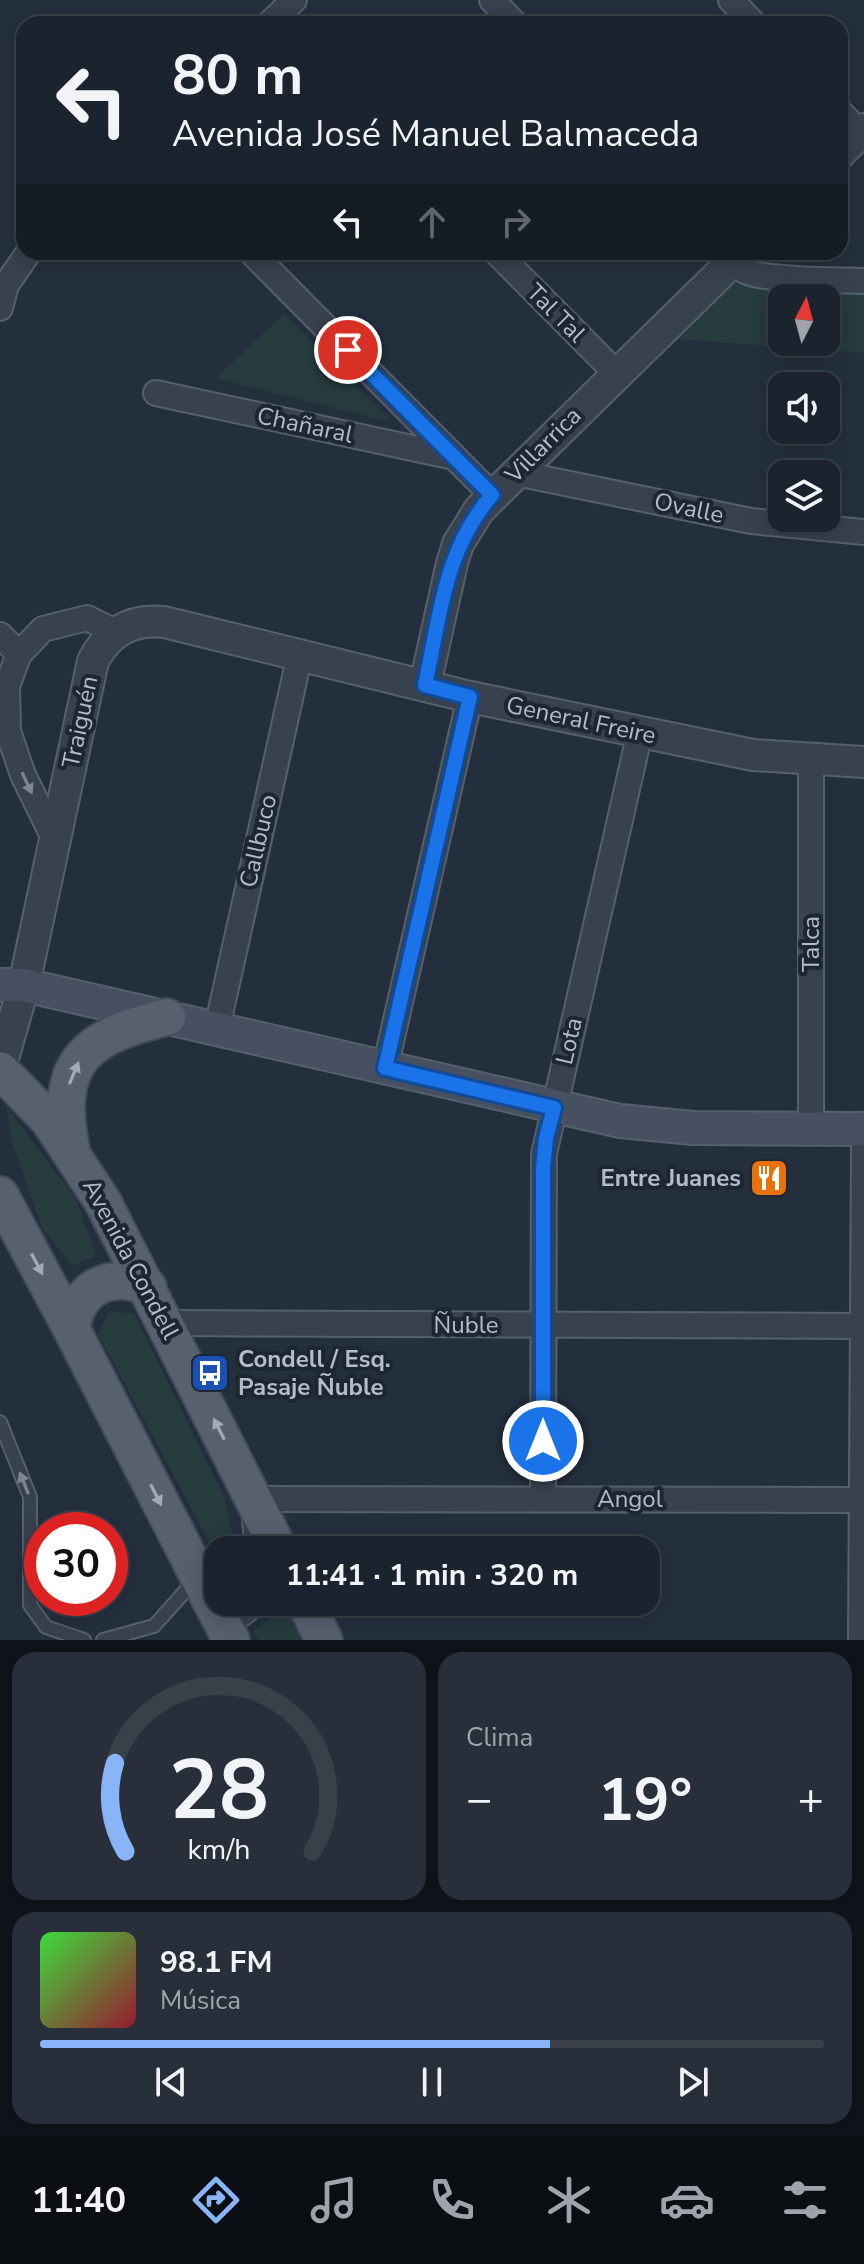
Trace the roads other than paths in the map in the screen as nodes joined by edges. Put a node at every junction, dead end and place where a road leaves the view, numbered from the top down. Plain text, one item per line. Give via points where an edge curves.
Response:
1 (294, 0) edge
2 (492, 0) edge
3 (731, 0) edge
4 (278, 16) edge
5 (507, 16) edge
6 (746, 16) edge
7 (23, 260) edge
8 (259, 260) edge
9 (504, 260) edge
10 (729, 260) edge
11 (738, 260) edge
12 (864, 281) edge
13 (0, 308) edge
14 (616, 373) junction
15 (156, 393) dead end
16 (454, 457) junction
17 (516, 473) junction
18 (492, 495) junction
19 (864, 532) edge
20 (115, 632) junction
21 (0, 635) edge
22 (19, 654) junction
23 (300, 654) junction
24 (425, 685) junction
25 (470, 697) junction
26 (640, 732) junction
27 (811, 760) junction
28 (864, 762) edge
29 (55, 840) junction
30 (12, 985) edge
31 (167, 1017) junction
32 (217, 1028) junction
33 (385, 1068) junction
34 (0, 1069) edge
35 (554, 1108) junction
36 (811, 1129) junction
37 (864, 1129) edge
38 (864, 1148) edge
39 (71, 1149) junction
40 (0, 1195) edge
41 (148, 1287) junction
42 (166, 1323) junction
43 (543, 1325) junction
44 (863, 1326) edge
45 (71, 1328) junction
46 (0, 1422) edge
47 (254, 1499) junction
48 (543, 1499) junction
49 (861, 1500) junction
50 (252, 1536) edge
51 (272, 1536) edge
52 (198, 1577) junction
53 (249, 1616) edge
54 (312, 1616) edge
55 (225, 1638) edge
56 (84, 1640) edge
57 (103, 1640) edge
58 (324, 1640) edge
59 (861, 1640) edge

1 - 4 street
2 - 5 street
3 - 6 street
7 - 13 street via 6,285
8 - 16 street
9 - 14 street, Tal Tal
10 - 14 street, Villarrica
11 - 12 street via 746,271 759,275
14 - 17 street, Villarrica
15 - 16 street, Chañaral
16 - 18 street
17 - 18 street, Villarrica
17 - 19 street, Ovalle via 751,521
18 - 24 street, Villarrica via 468,526 452,563
20 - 22 street via 87,618 43,629
20 - 23 street, General Freire via 139,622 164,622
20 - 29 street, Traiguén via 93,661
21 - 22 street
22 -> 29 street, Traiguén via 7,686 8,731
23 - 24 street, General Freire
23 - 32 street, Callbuco
24 - 25 street, General Freire
25 - 26 street, General Freire
25 - 33 street
26 - 27 street, General Freire via 753,755
26 - 35 street, Lota
27 - 28 street, General Freire
27 - 36 street, Talca
29 - 30 street, Traiguén
30 - 31 main road
30 - 34 street, Traiguén
31 - 32 main road
39 -> 31 main road via 66,1104 77,1063 106,1037
32 - 33 main road
33 - 35 main road
34 - 39 main road, Avenida Condell
35 - 36 main road via 657,1126
35 - 43 street, Lota via 543,1169
36 - 37 main road
38 - 44 street
39 - 41 main road, Avenida Condell
40 -> 45 main road
41 - 42 main road, Avenida Condell
41 - 45 main road via 124,1280 100,1285 79,1302
42 - 43 street, Ñuble
47 -> 42 main road, Avenida Condell
43 - 44 street, Ñuble
43 - 48 street, Lota
44 - 49 street
45 -> 52 main road
56 -> 46 lane via 46,1627 30,1605 30,1497
47 - 48 street, Angol
47 - 50 lane via 249,1522
47 - 51 main road, Avenida Condell
48 - 49 street, Angol
49 - 59 street
52 - 55 main road
52 - 57 lane via 154,1626
53 - 55 lane
54 - 58 main road

